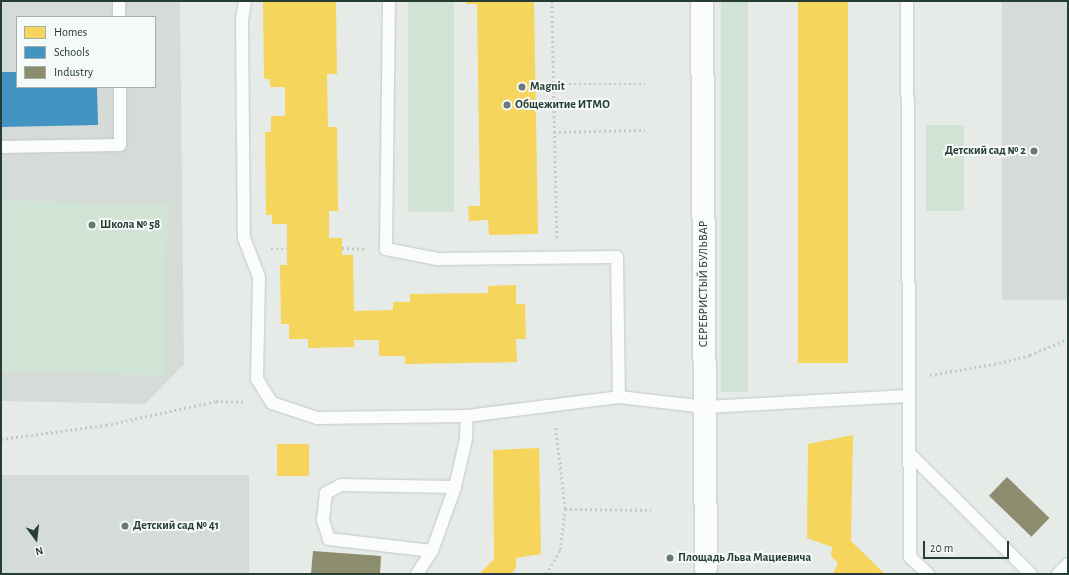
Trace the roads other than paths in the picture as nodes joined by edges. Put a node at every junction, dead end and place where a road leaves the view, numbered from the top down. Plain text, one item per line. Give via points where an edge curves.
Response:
1 (118, 1) edge
2 (245, 1) edge
3 (389, 1) edge
4 (702, 1) edge
5 (907, 1) edge
6 (119, 16) edge
7 (120, 88) edge
8 (1, 146) edge
9 (908, 396) junction
10 (618, 397) junction
11 (705, 406) junction
12 (467, 416) junction
13 (909, 453) junction
14 (455, 487) junction
15 (432, 551) junction
16 (1068, 564) edge
17 (706, 572) edge
18 (417, 574) edge
19 (928, 574) edge
20 (1031, 574) edge
21 (1058, 574) edge

1 - 6 lane
2 - 12 lane via 242,21 244,238 259,277 257,379 272,403 316,418
3 - 10 lane via 386,249 437,258 617,258
4 - 11 street, СЕРЕБРИСТЫЙ БУЛЬВАР
5 - 9 lane
7 - 8 lane via 120,145
9 - 11 lane
9 - 13 lane
10 - 11 lane
10 - 12 lane
11 - 17 street, СЕРЕБРИСТЫЙ БУЛЬВАР
12 - 14 lane via 466,439
13 - 19 lane via 910,557
13 - 20 lane
14 - 15 lane
14 - 15 lane via 341,486 326,493 323,520 329,539
15 - 18 lane
16 - 21 lane

